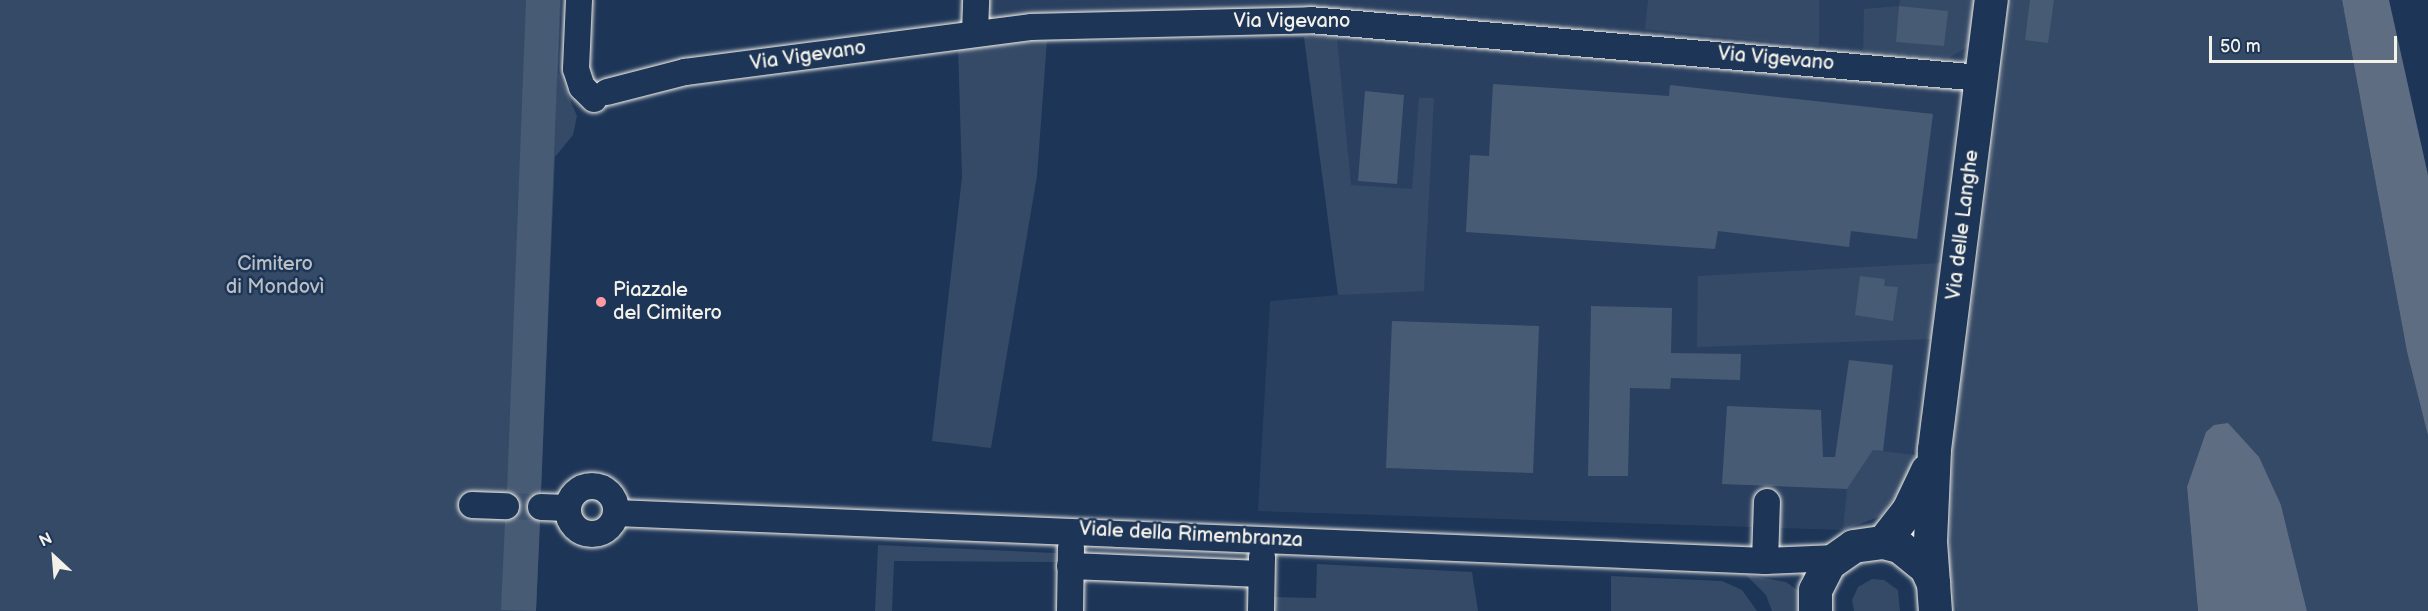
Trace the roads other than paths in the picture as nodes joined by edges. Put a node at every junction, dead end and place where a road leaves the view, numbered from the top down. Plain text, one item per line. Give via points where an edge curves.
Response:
1 (579, 0) edge
2 (976, 0) edge
3 (1991, 0) edge
4 (975, 33) junction
5 (1981, 78) junction
6 (1934, 449) junction
7 (1767, 502) dead end
8 (472, 505) dead end
9 (506, 506) tunnel mouth
10 (541, 507) tunnel mouth
11 (567, 508) junction
12 (616, 513) junction
13 (1071, 530) junction
14 (1262, 538) junction
15 (1883, 542) junction
16 (1836, 558) junction
17 (1765, 561) junction
18 (1070, 566) junction
19 (1262, 574) junction
20 (1815, 601) edge
21 (1936, 601) edge
22 (1070, 611) edge
23 (1261, 611) edge

1 - 4 street, Via Vigevano via 576,69 582,87 600,96 685,72
2 - 4 street
3 - 5 main road, Via delle Langhe
4 - 5 street, Via Vigevano via 1116,22 1345,21
5 - 6 main road, Via delle Langhe
6 - 15 main road, Via delle Langhe via 1908,510
6 - 21 main road, Via delle Langhe via 1930,541
7 - 17 street
8 - 9 street
10 - 11 street
11 - 12 street via 573,526 590,535 608,529
11 - 12 street via 576,492 594,486 611,495
12 - 13 street, Viale della Rimembranza
13 - 14 street, Viale della Rimembranza
13 - 18 street
14 - 17 street, Viale della Rimembranza
14 - 19 street
15 - 16 main road via 1853,546
15 - 21 main road, Via delle Langhe via 1914,555
16 - 17 street
16 - 20 main road via 1820,576
17 - 20 street via 1797,572
18 - 19 street
18 - 22 street
19 - 23 street

